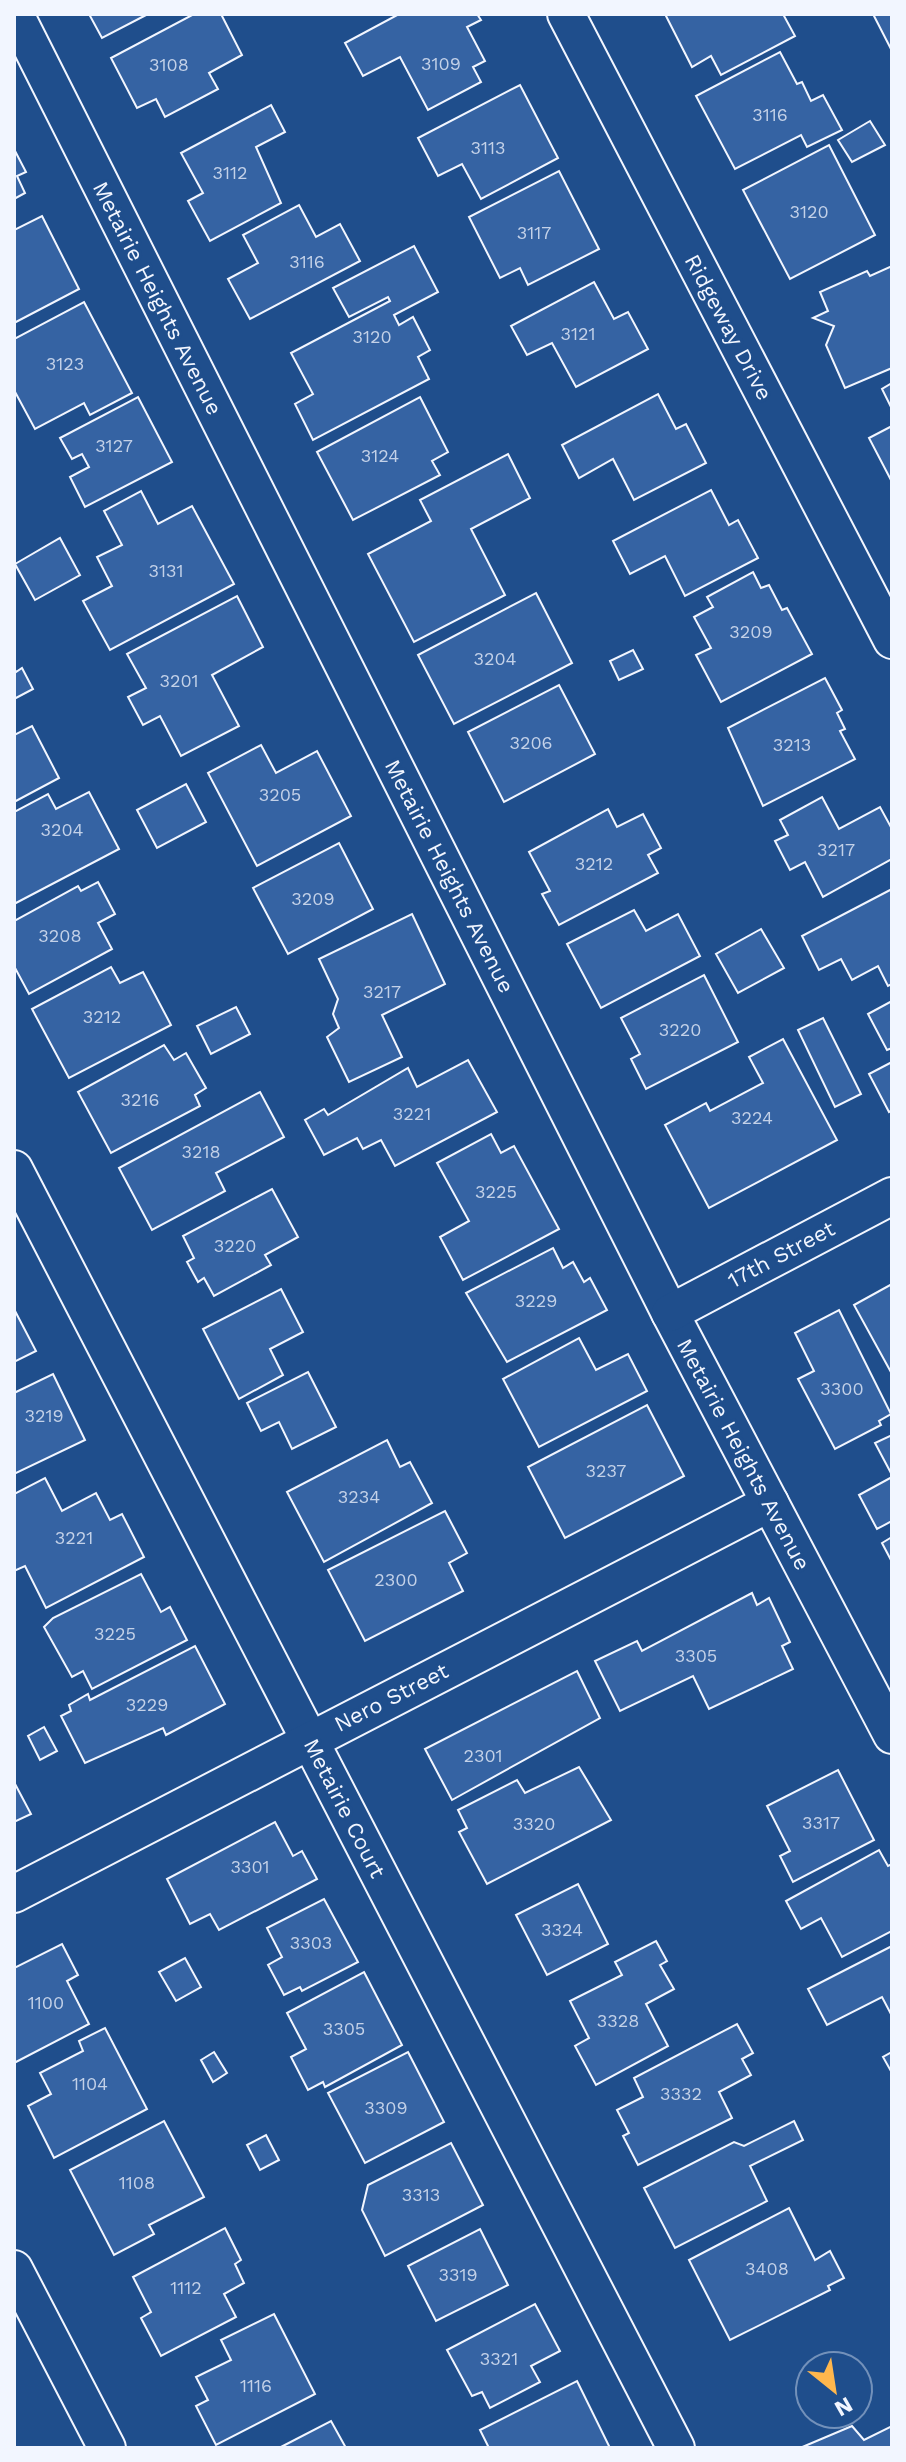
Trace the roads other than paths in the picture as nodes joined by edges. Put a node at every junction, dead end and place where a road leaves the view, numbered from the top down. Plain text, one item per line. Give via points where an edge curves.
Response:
1 (15, 14) edge
2 (566, 14) edge
3 (892, 640) edge
4 (14, 1169) edge
5 (892, 1196) edge
6 (670, 1313) junction
7 (770, 1503) junction
8 (892, 1735) edge
9 (309, 1739) junction
10 (14, 1894) edge
11 (14, 2269) edge
12 (107, 2448) edge
13 (676, 2448) edge

1 - 6 street, Metairie Heights Avenue
2 - 3 street, Ridgeway Drive
4 - 9 street, Metairie Court
5 - 6 street, 17th Street
6 - 7 street, Metairie Heights Avenue
7 - 8 street, Metairie Heights Avenue
7 - 9 street, Nero Street
9 - 10 street, Nero Street
9 - 13 street, Metairie Court
11 - 12 street

